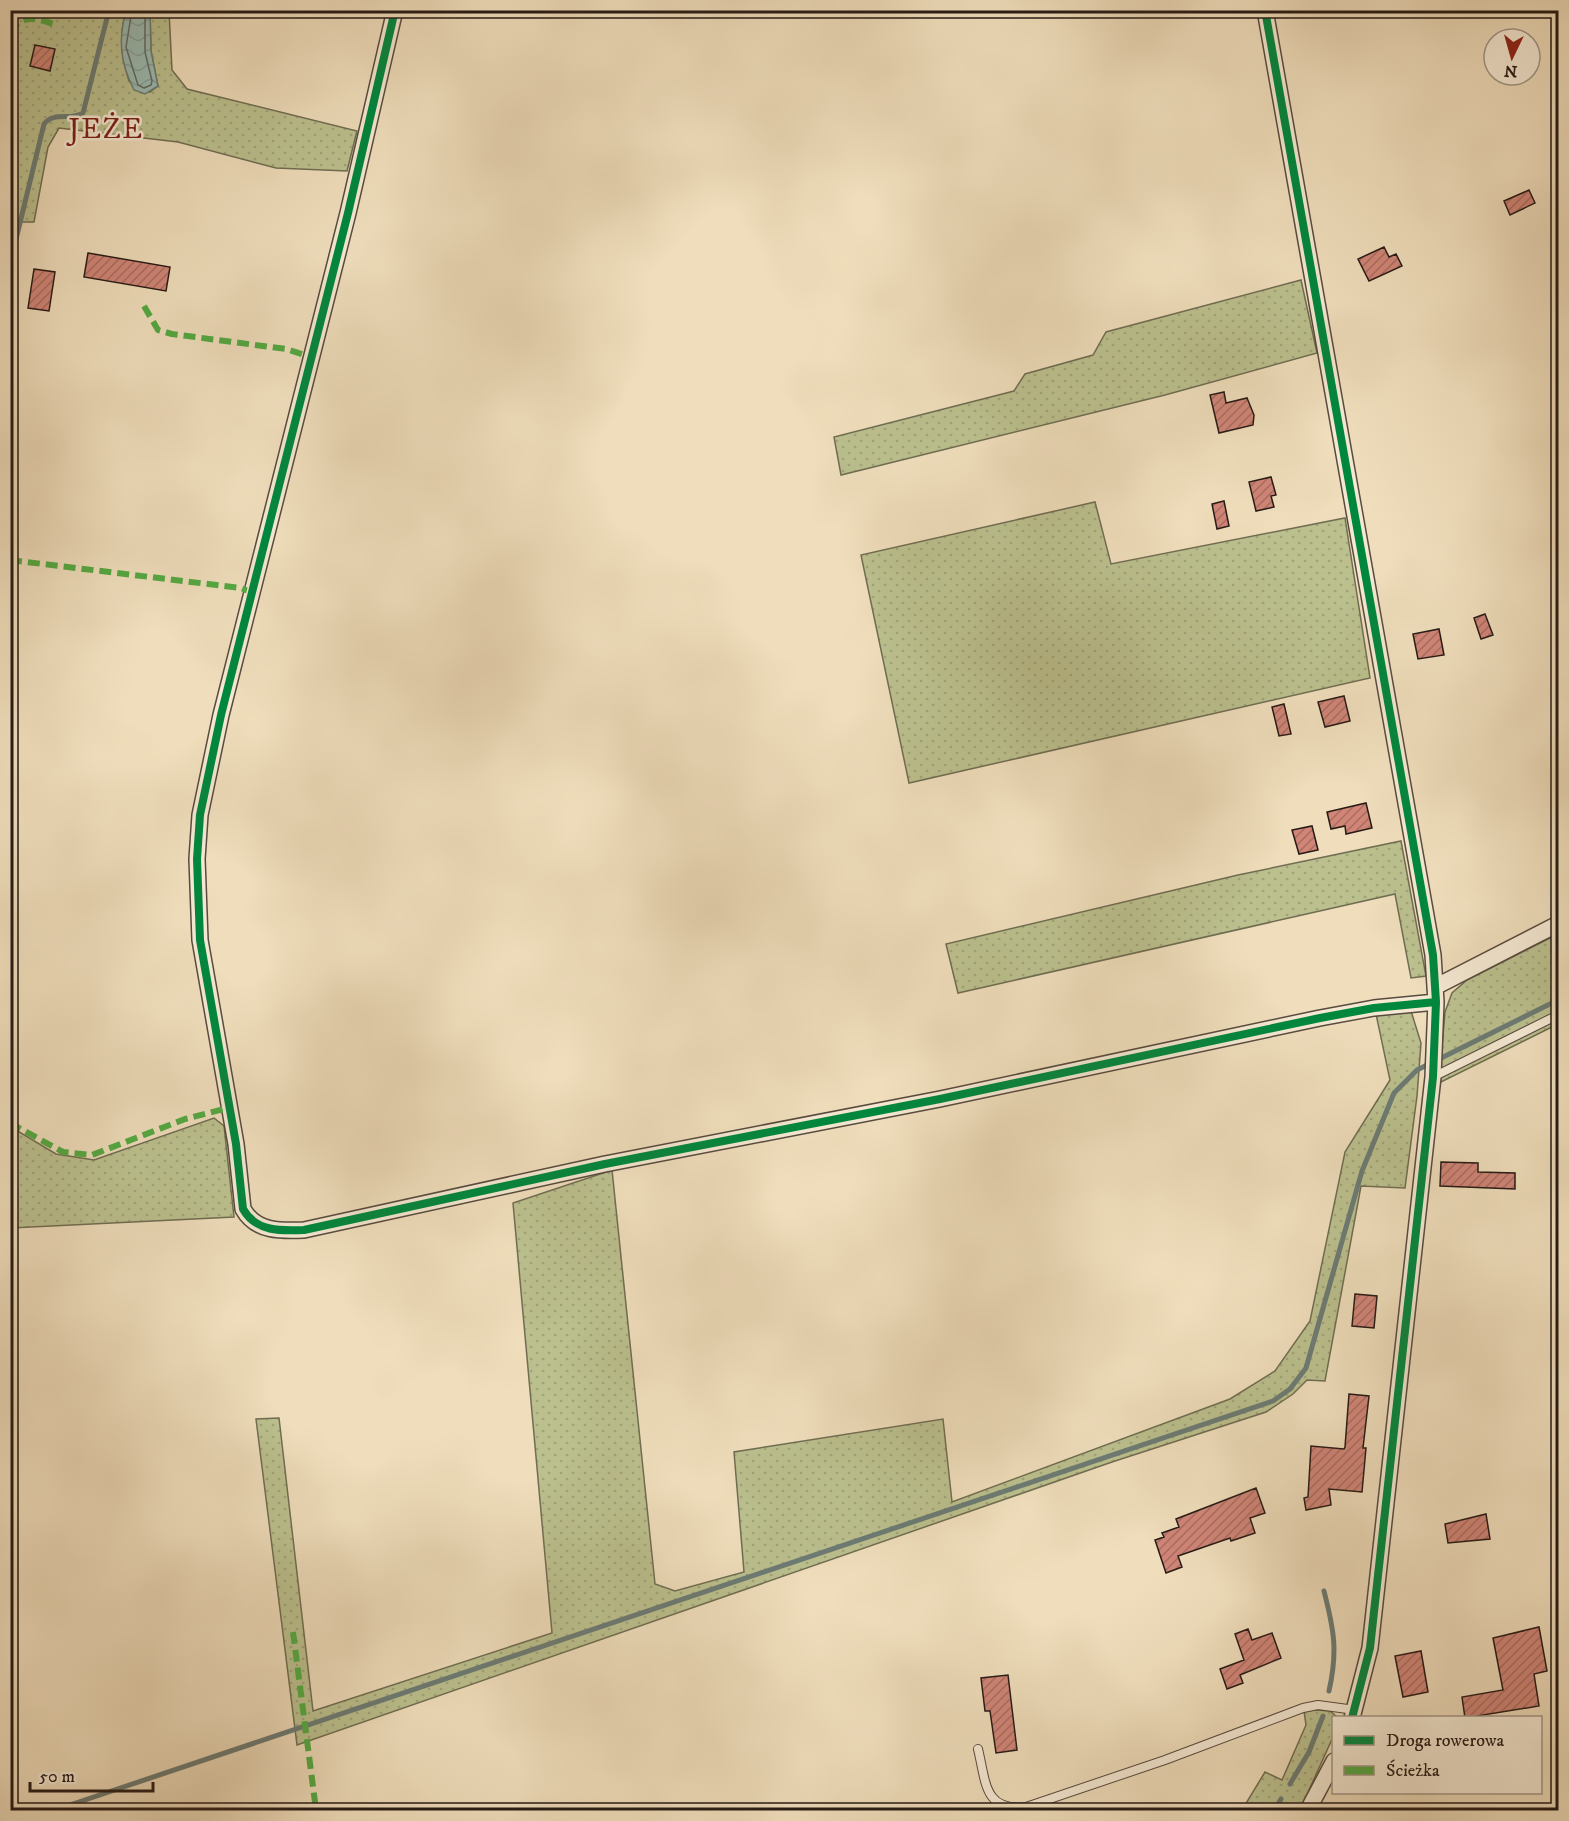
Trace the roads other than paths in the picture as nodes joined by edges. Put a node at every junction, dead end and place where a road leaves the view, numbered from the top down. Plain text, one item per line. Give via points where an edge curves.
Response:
1 (395, 10) edge
2 (1265, 10) edge
3 (1558, 924) edge
4 (1436, 995) junction
5 (1558, 1015) edge
6 (1433, 1077) junction
7 (1353, 1714) edge
8 (978, 1749) dead end
9 (1332, 1765) edge
10 (1308, 1810) edge

1 - 4 street via 348,213 218,726 200,815 200,940 247,1216 271,1230 304,1230 605,1164 940,1099
2 - 4 street via 1433,955
3 - 4 street
4 - 6 street
5 - 6 lane
6 - 7 street via 1370,1648
7 - 8 lane via 1317,1705 1303,1708 1165,1761 1026,1807 996,1804
9 - 10 street

